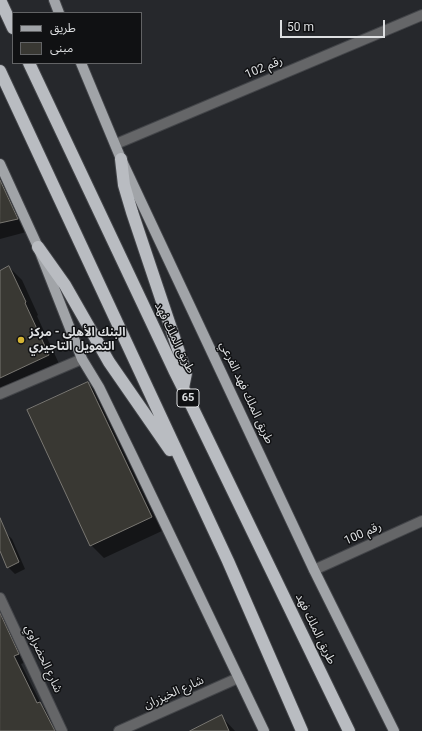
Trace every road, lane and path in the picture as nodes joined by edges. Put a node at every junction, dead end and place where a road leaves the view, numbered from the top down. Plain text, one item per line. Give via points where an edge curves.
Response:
1 (0, 0) edge
2 (54, 0) edge
3 (59, 12) edge
4 (422, 15) edge
5 (12, 26) edge
6 (29, 64) edge
7 (81, 64) edge
8 (0, 72) edge
9 (116, 144) junction
10 (121, 159) junction
11 (0, 164) edge
12 (38, 247) junction
13 (82, 359) junction
14 (183, 388) junction
15 (0, 394) edge
16 (188, 476) junction
17 (422, 521) edge
18 (314, 570) junction
19 (0, 598) edge
20 (238, 678) junction
21 (62, 731) edge
22 (119, 731) edge
23 (264, 731) edge
24 (302, 731) edge
25 (349, 731) edge
26 (394, 731) edge

1 - 5 highway
2 - 3 main road
4 - 9 street, رقم 102
6 - 14 highway, طريق الملك فهد / 65
7 - 9 main road, طريق الملك فهد الفرعي
8 - 16 highway
9 - 10 main road, طريق الملك فهد الفرعي
10 - 14 highway via 124,185 132,212 186,373
10 - 18 main road, طريق الملك فهد الفرعي
11 - 12 main road
12 - 13 main road
12 - 16 highway via 65,285 109,362
13 - 15 street
13 - 20 main road via 129,448
14 - 25 highway, طريق الملك فهد / 65
16 - 24 highway
17 - 18 street, رقم 100
18 - 26 main road, طريق الملك فهد الفرعي
19 - 21 street, شارع الحضراوي
20 - 22 street, شارع الخيزران
20 - 23 main road

